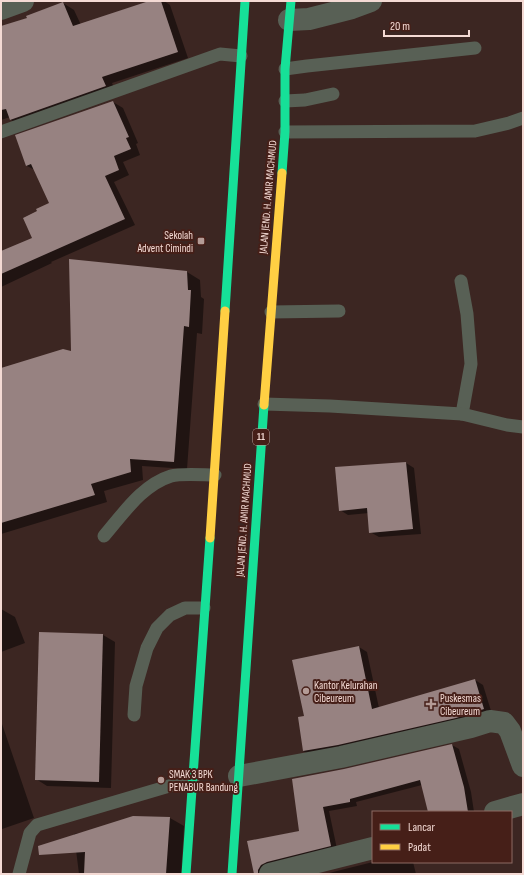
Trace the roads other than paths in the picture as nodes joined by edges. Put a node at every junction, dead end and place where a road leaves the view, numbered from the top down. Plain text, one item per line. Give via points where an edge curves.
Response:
1 (23, 1) edge
2 (245, 1) edge
3 (360, 3) edge
4 (1, 9) edge
5 (290, 10) edge
6 (475, 48) dead end
7 (241, 56) junction
8 (285, 70) junction
9 (333, 94) dead end
10 (285, 101) junction
11 (523, 118) edge
12 (1, 132) edge
13 (285, 132) junction
14 (461, 281) dead end
15 (339, 311) dead end
16 (271, 312) junction
17 (264, 404) junction
18 (462, 414) junction
19 (523, 427) edge
20 (215, 475) junction
21 (104, 536) dead end
22 (204, 608) junction
23 (134, 715) dead end
24 (523, 766) edge
25 (239, 776) junction
26 (193, 778) junction
27 (523, 804) edge
28 (498, 811) edge
29 (372, 848) edge
30 (19, 874) edge
31 (186, 874) edge
32 (232, 874) edge
33 (270, 874) edge

1 - 4 street
2 - 7 highway
3 - 5 street via 309,20
5 - 8 highway, JALAN JEND. H. AMIR MACHMUD / 11
6 - 8 lane
7 - 12 lane via 220,54
7 - 20 highway
8 - 10 highway, JALAN JEND. H. AMIR MACHMUD / 11
9 - 10 lane
10 - 13 highway, JALAN JEND. H. AMIR MACHMUD / 11
11 - 13 lane via 475,131
13 - 16 highway, JALAN JEND. H. AMIR MACHMUD / 11
14 - 18 lane via 467,314 471,364
15 - 16 lane
16 - 17 highway, JALAN JEND. H. AMIR MACHMUD / 11
17 - 18 lane
17 - 25 highway, JALAN JEND. H. AMIR MACHMUD / 11
18 - 19 lane via 507,426
20 - 21 lane via 172,476 152,485
20 - 22 highway
22 - 23 lane via 185,608 170,615 156,628 136,686
22 - 26 highway
24 - 25 street via 510,730 504,722 490,721 341,757
25 - 32 highway, JALAN JEND. H. AMIR MACHMUD / 11
26 - 30 lane via 37,825 30,833
26 - 31 highway
27 - 28 street
29 - 33 street

